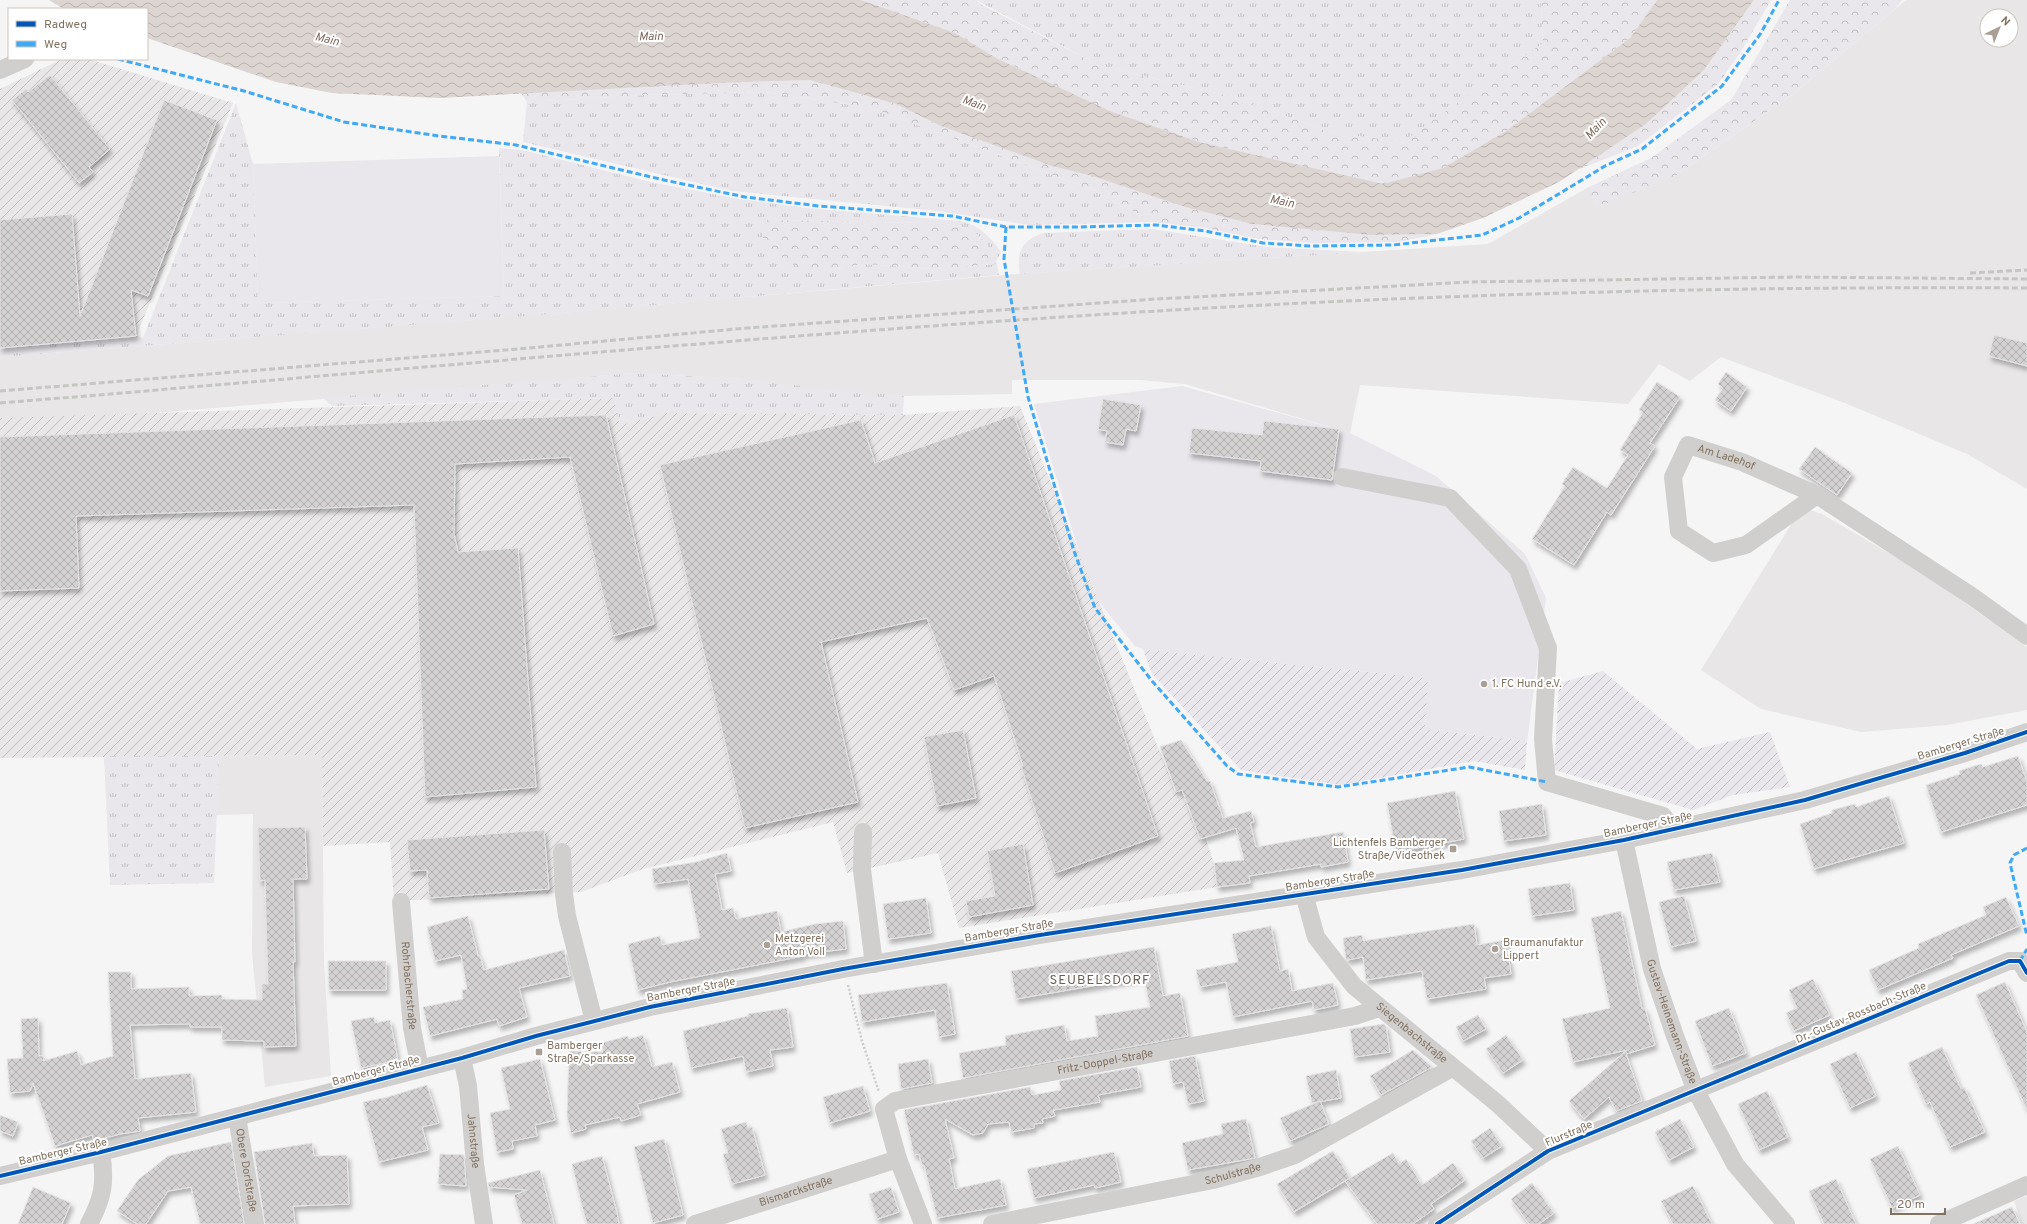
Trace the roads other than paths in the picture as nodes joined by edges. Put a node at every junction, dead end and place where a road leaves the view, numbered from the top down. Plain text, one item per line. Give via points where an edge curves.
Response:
1 (23, 60) edge
2 (0, 70) edge
3 (1342, 477) dead end
4 (1817, 495) junction
5 (2027, 636) edge
6 (2027, 732) edge
7 (1672, 829) junction
8 (863, 832) dead end
9 (1624, 840) junction
10 (562, 852) dead end
11 (1304, 894) junction
12 (401, 902) dead end
13 (874, 964) junction
14 (2027, 973) edge
15 (1379, 1008) junction
16 (594, 1021) junction
17 (462, 1058) junction
18 (1452, 1068) junction
19 (420, 1069) junction
20 (1696, 1091) junction
21 (237, 1117) junction
22 (1548, 1151) junction
23 (101, 1152) junction
24 (898, 1159) junction
25 (0, 1176) edge
26 (2027, 1185) edge
27 (89, 1224) edge
28 (255, 1224) edge
29 (484, 1224) edge
30 (694, 1224) edge
31 (923, 1224) edge
32 (992, 1224) edge
33 (1437, 1224) edge
34 (1786, 1224) edge
35 (1939, 1224) edge

1 - 2 street
3 - 7 street via 1450,498 1518,569 1548,648 1543,739 1547,782 1663,816
4 - 4 street, Am Ladehof via 1746,545 1713,553 1679,531 1674,477 1688,445 1742,462
4 - 5 street, Am Ladehof via 1973,597
6 - 7 street, Bamberger Straße via 1805,800
7 - 9 street, Bamberger Straße
8 - 13 street via 862,870
9 - 11 street, Bamberger Straße via 1462,870
9 - 20 street, Gustav-Heinemann-Straße via 1652,969 1674,1036
10 - 16 street via 567,916
11 - 13 street, Bamberger Straße
11 - 15 street, Siegenbachstraße via 1316,937 1354,986
12 - 19 street, Rohrbacherstraße via 412,1028
13 - 16 street, Bamberger Straße via 650,1007
14 - 20 street, Dr.-Gustav-Rossbach-Straße via 2020,961 2009,961
15 - 18 street, Siegenbachstraße
15 - 24 street, Fritz-Doppel-Straße via 1356,1016 895,1101 884,1109
16 - 17 street, Bamberger Straße
17 - 19 street, Bamberger Straße
17 - 29 street, Jahnstraße via 468,1086 475,1164
18 - 22 street, Siegenbachstraße via 1498,1104
18 - 32 street, Schulstraße via 1295,1156 1260,1168 1213,1180
19 - 21 street, Bamberger Straße
20 - 22 street, Flurstraße
20 - 34 street, Gustav-Heinemann-Straße via 1735,1164
21 - 23 street, Bamberger Straße
21 - 28 street, Obere Dorfstraße
22 - 33 street, Flurstraße
23 - 25 street, Bamberger Straße
23 - 27 street via 103,1190
24 - 30 street, Bismarckstraße
24 - 31 street
26 - 35 street

